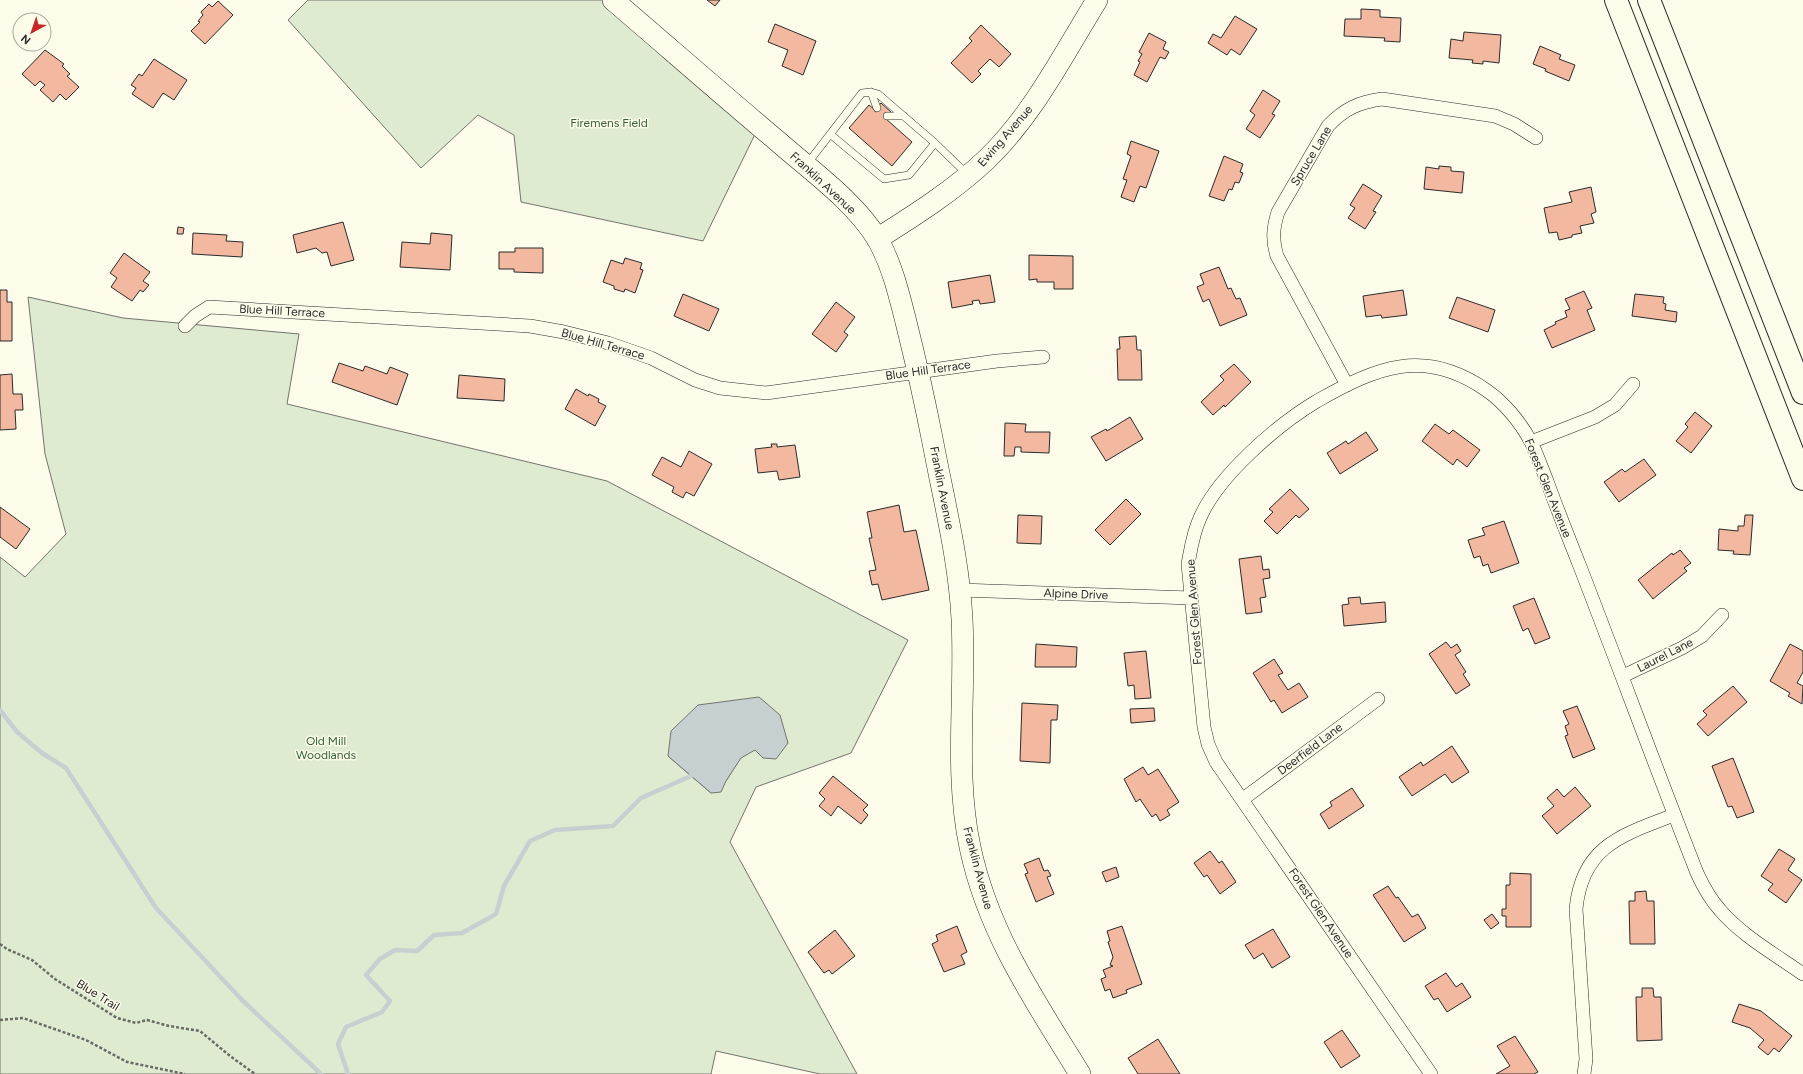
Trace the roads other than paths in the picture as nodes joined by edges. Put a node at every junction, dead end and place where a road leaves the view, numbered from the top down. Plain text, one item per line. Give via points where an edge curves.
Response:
1 (613, 0) edge
2 (1097, 0) edge
3 (1600, 0) edge
4 (1616, 0) edge
5 (1649, 0) edge
6 (871, 92) junction
7 (877, 108) dead end
8 (887, 116) dead end
9 (904, 116) junction
10 (830, 134) junction
11 (1536, 138) dead end
12 (935, 142) junction
13 (806, 166) junction
14 (969, 176) junction
15 (877, 239) junction
16 (1726, 282) junction
17 (185, 326) dead end
18 (1043, 357) dead end
19 (918, 371) junction
20 (1633, 384) dead end
21 (1347, 385) junction
22 (1803, 393) edge
23 (1531, 442) junction
24 (1803, 479) edge
25 (960, 590) junction
26 (1191, 598) junction
27 (1722, 615) dead end
28 (1623, 676) junction
29 (1378, 699) dead end
30 (1243, 799) junction
31 (1674, 815) junction
32 (1803, 974) edge
33 (1080, 1074) edge
34 (1431, 1074) edge
35 (1584, 1074) edge

1 - 13 main road, Franklin Avenue
2 - 14 main road, Ewing Avenue via 1033,104 987,160
3 - 16 highway
4 - 16 highway
5 - 22 highway
6 - 7 lane
6 - 9 lane via 878,94
6 - 10 lane via 862,93
8 - 9 lane
9 - 12 lane
10 - 12 lane via 884,179 909,175
10 - 13 lane
11 - 21 street, Spruce Lane via 1495,116 1382,99 1352,107 1328,126 1278,212 1273,228 1273,243 1277,256
12 - 14 lane
13 - 15 main road, Franklin Avenue via 840,195
14 - 15 main road, Ewing Avenue
15 - 19 main road, Franklin Avenue via 898,289
16 - 24 highway
17 - 19 street, Blue Hill Terrace via 210,307 530,326 608,343 651,358 695,380 720,388 766,393
18 - 19 street, Blue Hill Terrace via 997,360
19 - 25 main road, Franklin Avenue
20 - 23 street via 1615,405 1595,417
21 - 23 street, Forest Glen Avenue via 1393,367 1412,364 1447,370 1467,378 1504,405
21 - 26 street, Forest Glen Avenue via 1286,422 1260,444 1211,497 1192,539 1188,564
23 - 28 street, Forest Glen Avenue
25 - 26 street, Alpine Drive
25 - 33 main road, Franklin Avenue via 963,635 961,772 970,848 992,921 1008,956
26 - 30 street, Forest Glen Avenue via 1204,727 1208,744 1216,762
27 - 28 street, Laurel Lane via 1702,636
28 - 31 street, Forest Glen Avenue
29 - 30 street, Deerfield Lane
30 - 34 street, Forest Glen Avenue
31 - 32 street, Forest Glen Avenue via 1697,873 1707,893 1720,910 1735,926
31 - 35 street via 1624,835 1609,844 1593,860 1577,894 1586,1059

